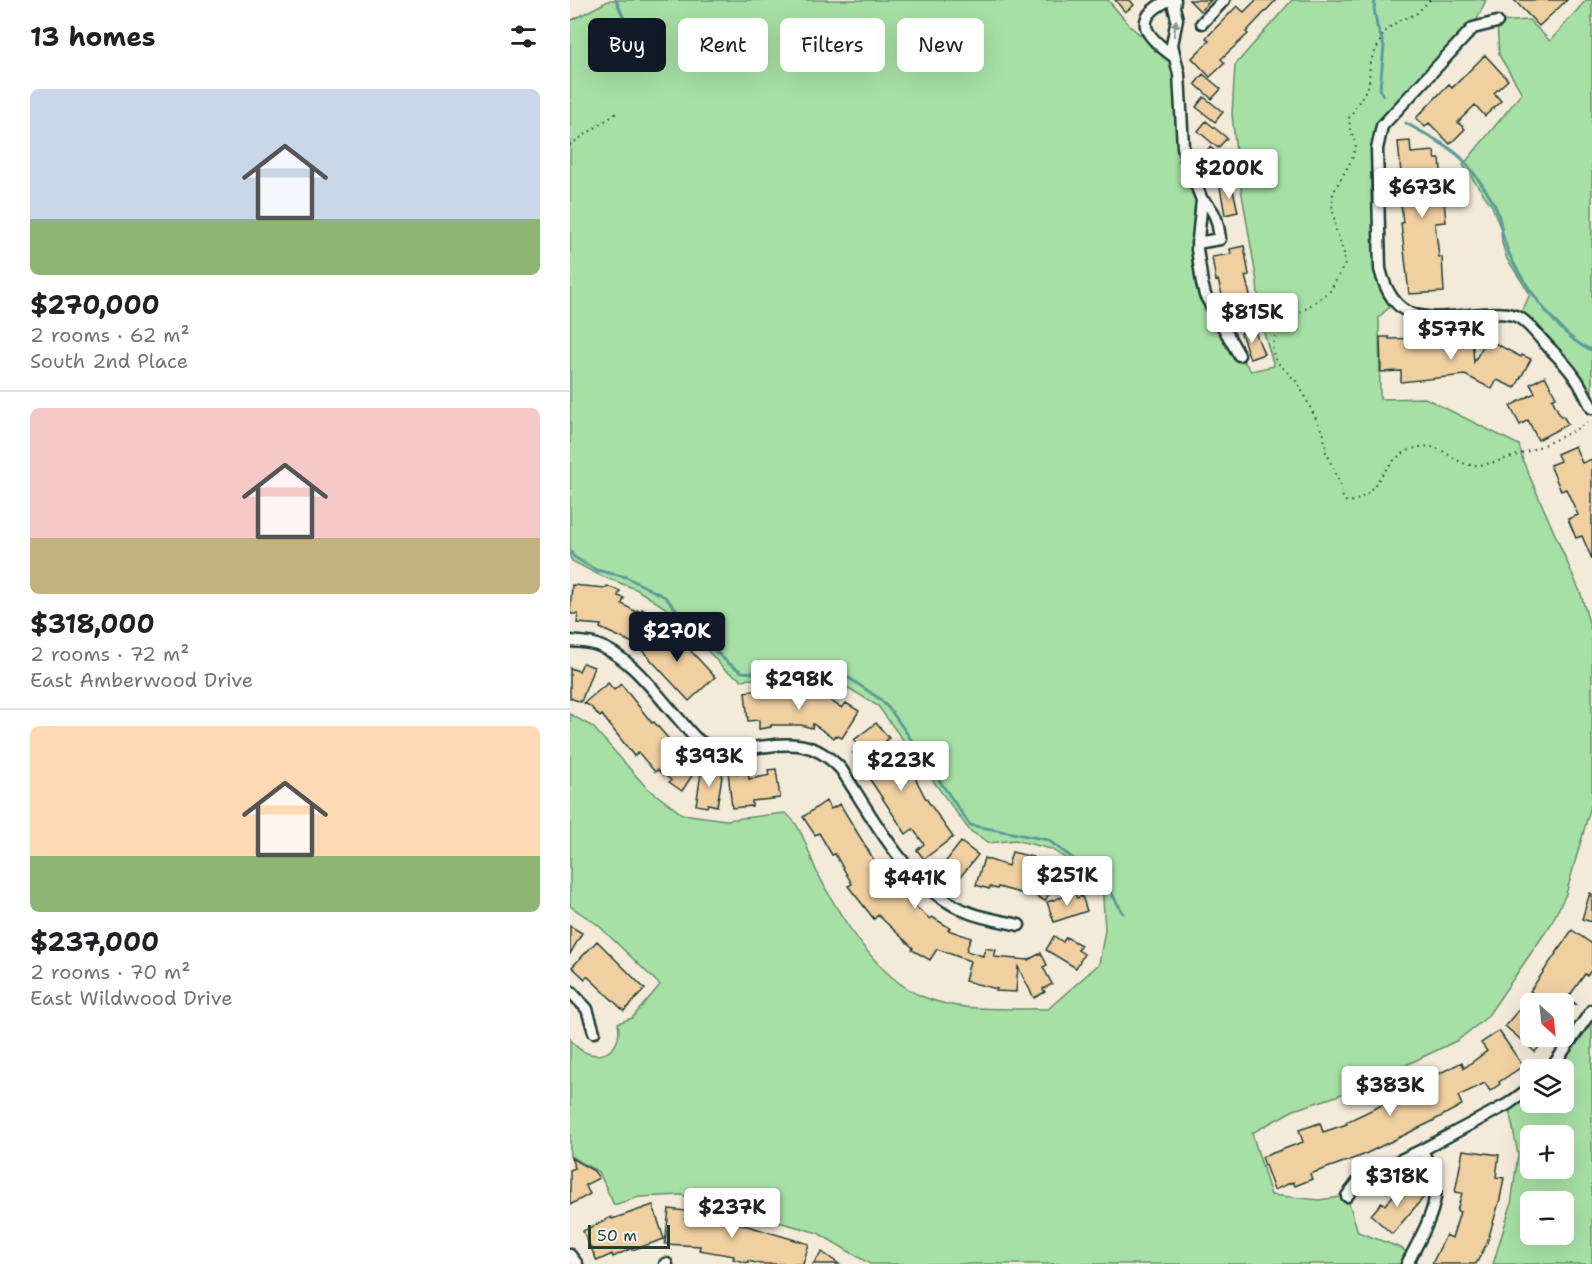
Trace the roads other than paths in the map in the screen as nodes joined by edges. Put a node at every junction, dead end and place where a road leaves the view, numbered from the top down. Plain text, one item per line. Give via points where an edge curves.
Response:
1 (1169, 0) edge
2 (1175, 0) edge
3 (1224, 0) edge
4 (1497, 22) dead end
5 (1202, 23) dead end
6 (1173, 56) junction
7 (1202, 200) junction
8 (1197, 243) junction
9 (1239, 355) dead end
10 (1592, 408) edge
11 (570, 641) edge
12 (1019, 925) dead end
13 (570, 991) edge
14 (1592, 1010) edge
15 (594, 1032) dead end
16 (1558, 1059) edge
17 (1520, 1095) edge
18 (1422, 1150) junction
19 (1347, 1196) dead end
20 (570, 1255) edge
21 (576, 1264) edge
22 (1407, 1264) edge

1 - 6 street via 1157,5 1146,22 1157,44
6 -> 2 street
3 - 5 street
4 - 10 street via 1473,28 1382,126 1377,150 1380,269 1385,288 1395,302 1419,317 1496,313 1519,318 1574,376
6 - 7 street via 1179,74 1183,147
7 - 8 street
7 - 8 street via 1210,205 1217,219 1220,239
8 - 9 street via 1204,295
11 - 12 street via 597,645 641,675 706,746 734,750 784,744 806,746 830,756 903,862 928,889 971,913
13 - 15 street via 587,1009
14 - 16 street
17 - 18 street
18 - 19 street via 1369,1175
18 - 22 street via 1433,1175 1435,1200
20 - 21 street

